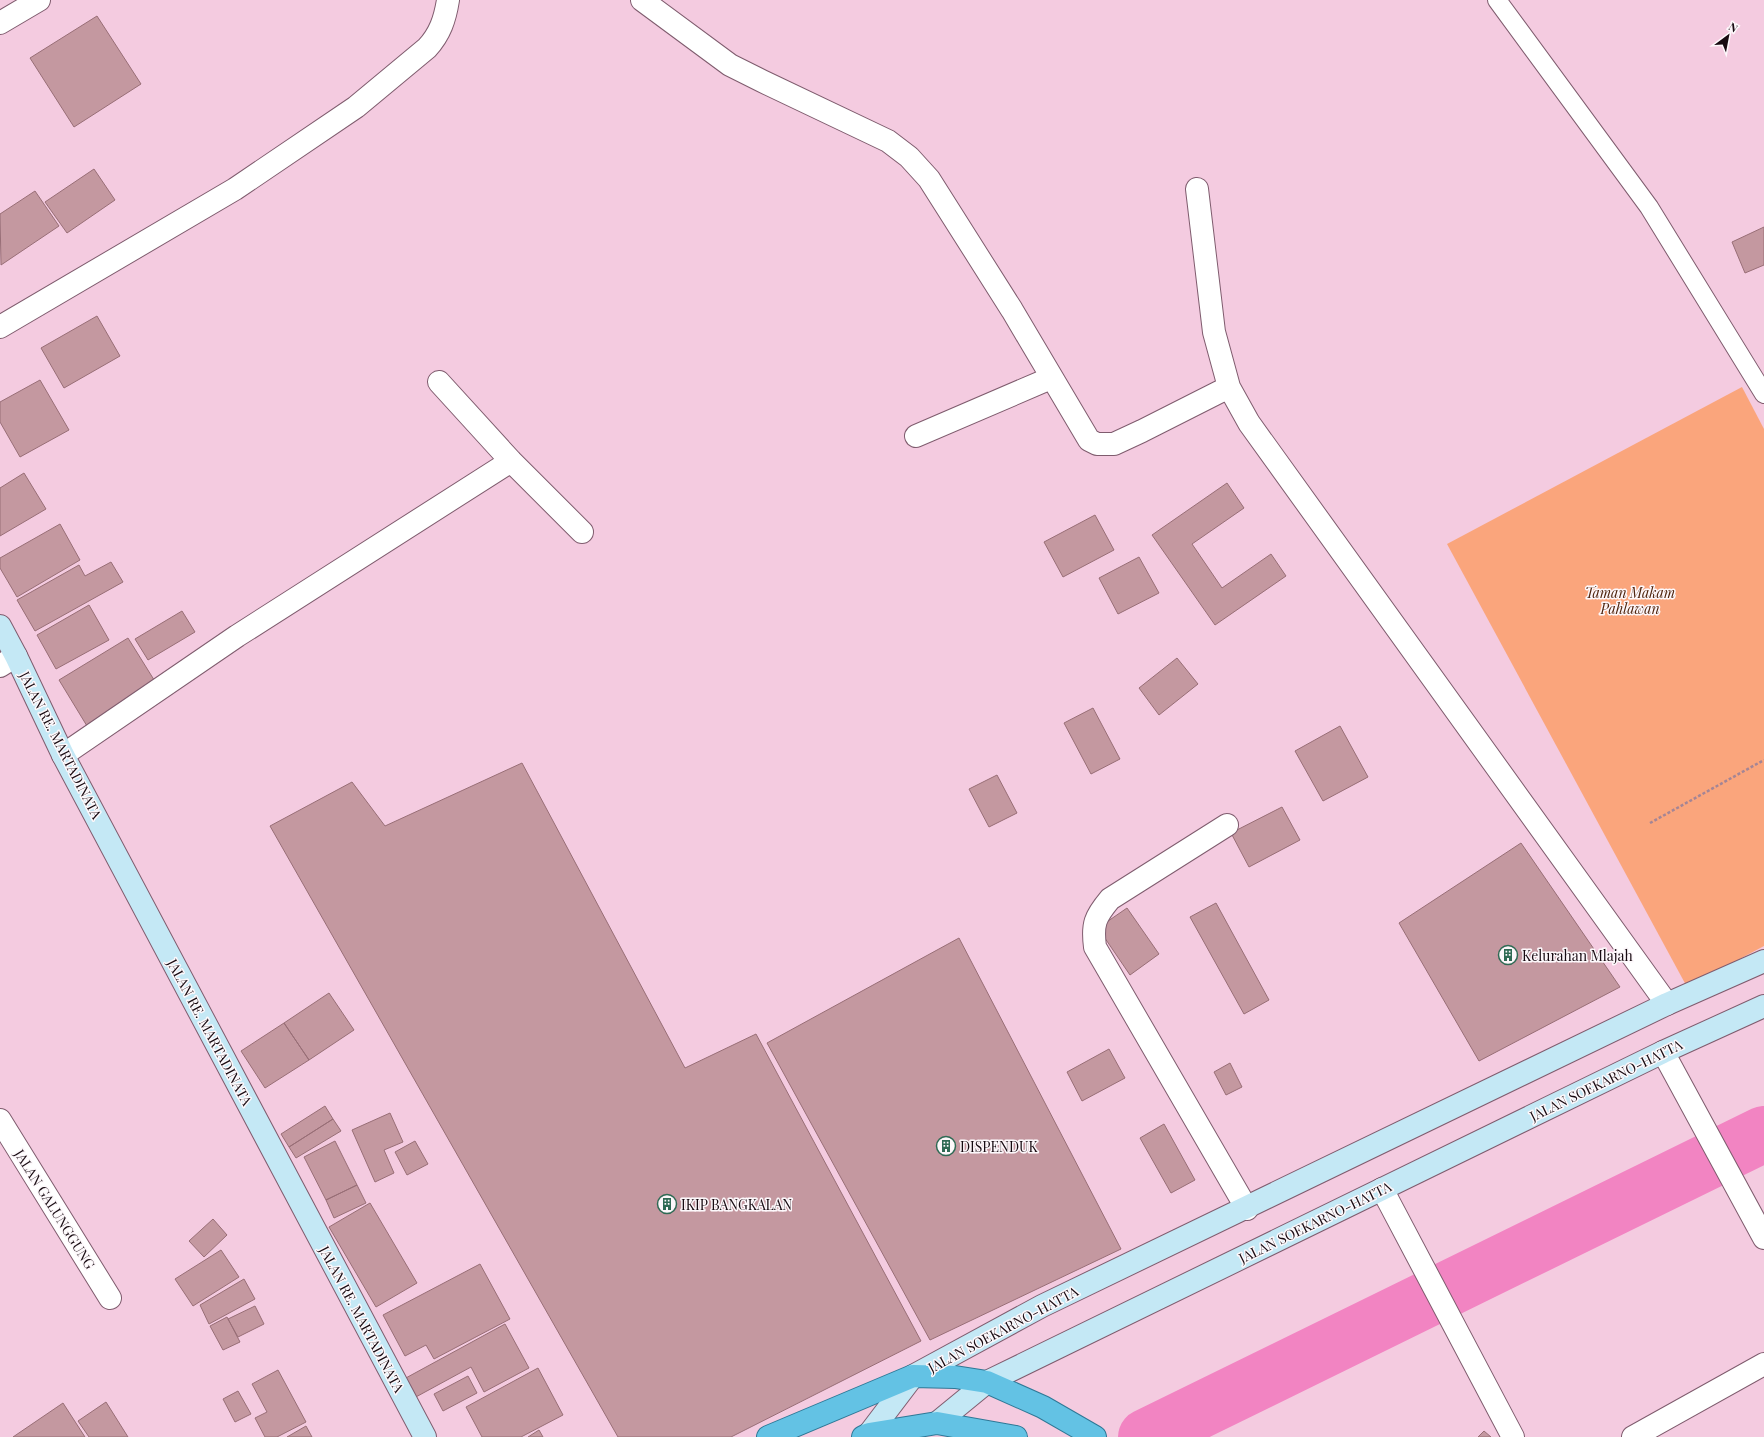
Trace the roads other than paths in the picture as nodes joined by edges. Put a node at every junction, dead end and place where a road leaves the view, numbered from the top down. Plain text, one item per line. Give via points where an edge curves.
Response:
1 (39, 0) edge
2 (448, 0) edge
3 (642, 0) edge
4 (1497, 0) edge
5 (0, 23) edge
6 (1197, 189) dead end
7 (0, 327) edge
8 (1052, 378) junction
9 (440, 382) dead end
10 (1229, 387) junction
11 (1764, 394) edge
12 (916, 436) dead end
13 (511, 461) junction
14 (582, 532) dead end
15 (0, 626) edge
16 (8, 661) edge
17 (63, 755) junction
18 (1226, 825) dead end
19 (1764, 961) edge
20 (1667, 1004) junction
21 (1764, 1006) edge
22 (1663, 1052) junction
23 (0, 1120) edge
24 (1382, 1189) junction
25 (1247, 1209) junction
26 (1764, 1238) edge
27 (110, 1298) dead end
28 (1764, 1364) edge
29 (913, 1376) junction
30 (987, 1382) junction
31 (937, 1423) junction
32 (866, 1436) edge
33 (425, 1437) edge
34 (768, 1437) edge
35 (1016, 1437) edge
36 (1095, 1437) edge
37 (1513, 1437) edge
38 (1633, 1437) edge

1 - 5 street
2 - 7 street via 444,22 437,37 356,107 234,189
3 - 8 street via 730,64 888,141 909,157 929,179
4 - 11 lane via 1649,206
6 - 10 street via 1214,332
8 - 10 street via 1089,440 1105,445 1114,444 1142,431
8 - 12 street
9 - 13 street
10 - 20 street via 1249,423
13 - 14 street
13 - 17 street via 237,636
15 - 16 main road, JALAN RE. MARTADINATA
16 - 17 main road, JALAN RE. MARTADINATA
17 - 33 main road, JALAN RE. MARTADINATA
18 - 25 street via 1110,899 1099,912 1093,932 1095,947
19 - 20 main road, JALAN SOEKARNO-HATTA
20 - 25 main road, JALAN SOEKARNO-HATTA
21 - 22 main road, JALAN SOEKARNO-HATTA
22 - 24 main road, JALAN SOEKARNO-HATTA
22 - 26 street
23 - 27 street, JALAN GALUNGGUNG
24 - 30 main road, JALAN SOEKARNO-HATTA
24 - 37 street
25 - 29 main road, JALAN SOEKARNO-HATTA via 1042,1306
28 - 38 street
29 - 30 highway via 955,1377
29 - 32 main road, JALAN SOEKARNO-HATTA
29 - 34 highway, JALAN SOEKARNO-HATTA
30 - 31 main road, JALAN SOEKARNO-HATTA
30 - 36 highway via 1043,1407
31 - 32 highway, JALAN SOEKARNO-HATTA
31 - 35 highway

